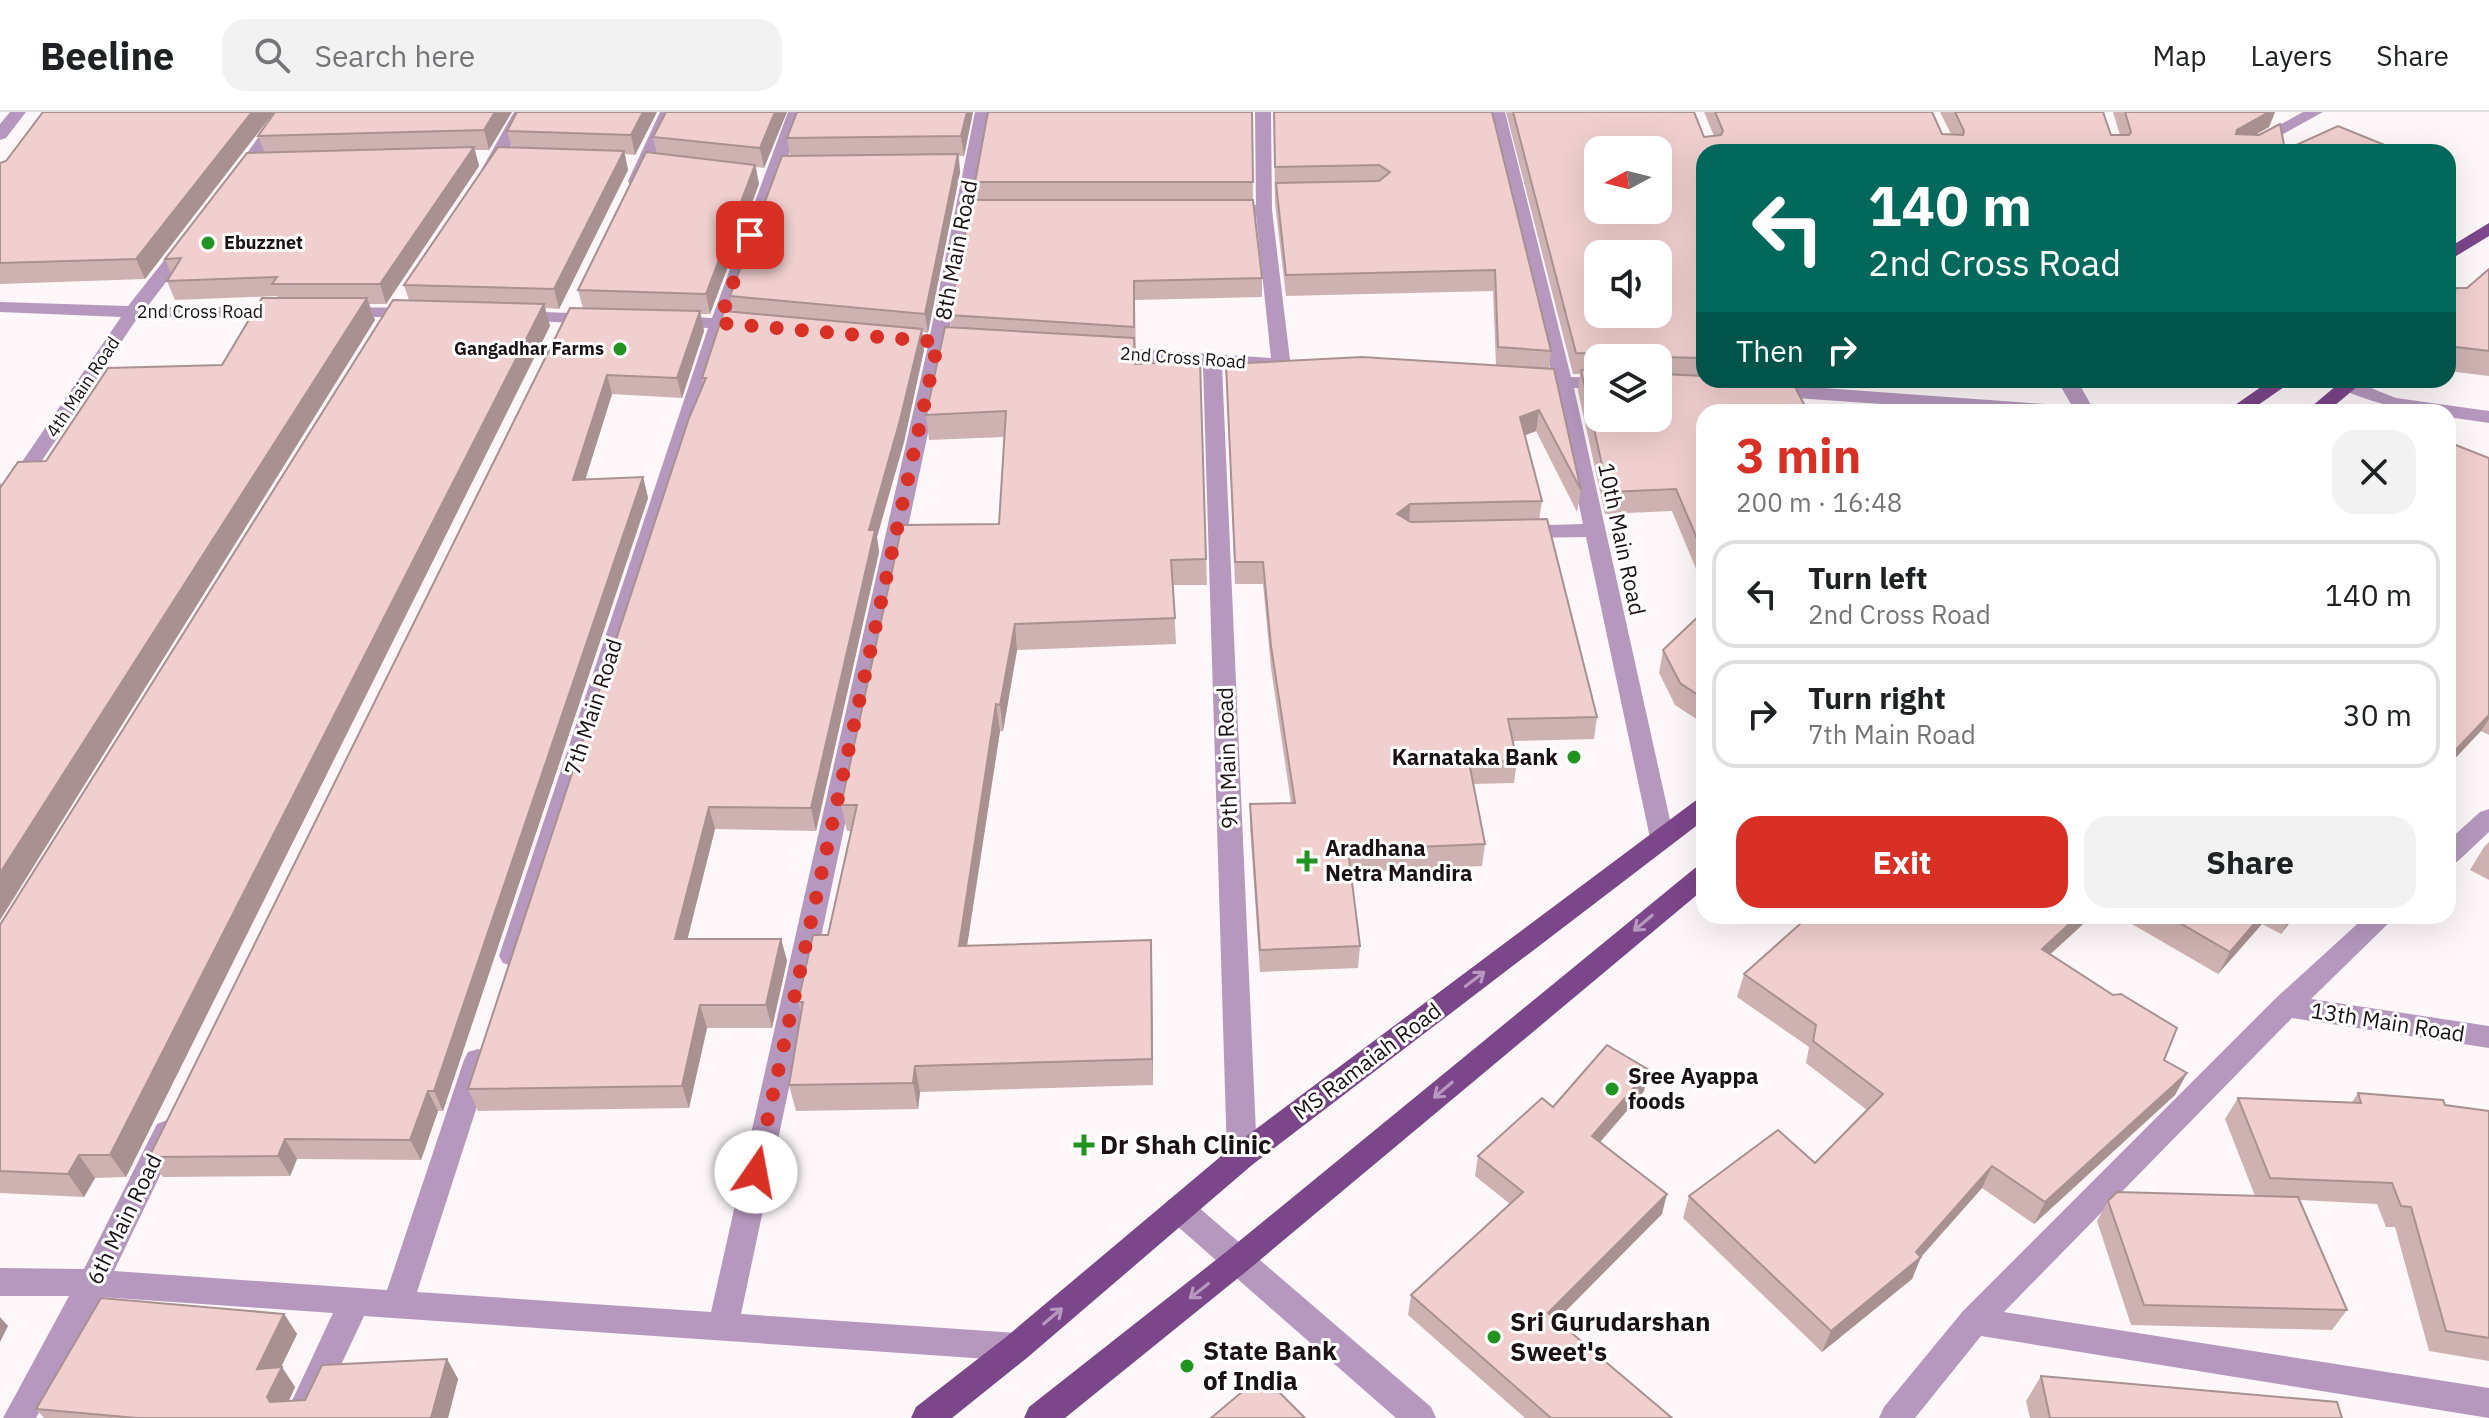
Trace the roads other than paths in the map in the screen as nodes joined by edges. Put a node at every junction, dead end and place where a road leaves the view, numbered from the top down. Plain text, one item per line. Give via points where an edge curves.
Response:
1 (18, 112) edge
2 (284, 112) edge
3 (522, 112) edge
4 (668, 112) edge
5 (796, 112) edge
6 (983, 112) edge
7 (1263, 112) edge
8 (1497, 112) edge
9 (2315, 112) edge
10 (0, 135) edge
11 (2254, 144) edge
12 (229, 189) edge
13 (471, 196) edge
14 (1268, 200) junction
15 (624, 205) edge
16 (1201, 210) edge
17 (200, 226) edge
18 (2489, 228) edge
19 (2456, 251) edge
20 (410, 286) edge
21 (582, 290) edge
22 (0, 307) edge
23 (133, 312) junction
24 (393, 312) junction
25 (441, 314) edge
26 (488, 315) edge
27 (568, 318) junction
28 (613, 319) edge
29 (658, 321) edge
30 (719, 323) junction
31 (766, 327) edge
32 (875, 337) edge
33 (376, 339) edge
34 (938, 342) junction
35 (554, 346) edge
36 (999, 346) edge
37 (1090, 352) edge
38 (1212, 360) junction
39 (1500, 379) edge
40 (1563, 383) junction
41 (1584, 384) edge
42 (1765, 388) edge
43 (1823, 388) edge
44 (2272, 388) edge
45 (2339, 388) edge
46 (2358, 388) edge
47 (1746, 389) edge
48 (1993, 404) edge
49 (2247, 404) edge
50 (2323, 404) edge
51 (2399, 404) edge
52 (2456, 412) edge
53 (2489, 417) edge
54 (0, 509) edge
55 (1595, 530) junction
56 (1502, 532) edge
57 (1696, 813) edge
58 (2489, 818) edge
59 (1662, 838) junction
60 (2456, 849) edge
61 (1696, 882) edge
62 (2374, 924) edge
63 (507, 972) edge
64 (2286, 1006) junction
65 (487, 1033) edge
66 (2489, 1037) edge
67 (177, 1112) edge
68 (1242, 1156) junction
69 (1179, 1209) junction
70 (1237, 1261) junction
71 (0, 1282) edge
72 (93, 1283) junction
73 (355, 1301) junction
74 (398, 1304) junction
75 (1974, 1321) junction
76 (723, 1326) junction
77 (1017, 1347) junction
78 (2489, 1403) edge
79 (19, 1418) edge
80 (300, 1418) edge
81 (927, 1418) edge
82 (1040, 1418) edge
83 (1420, 1418) edge
84 (1895, 1418) edge

1 - 10 street
2 - 12 street via 256,164
3 - 13 street
4 - 15 street
5 - 30 street, 7th Main Road
6 - 34 street, 8th Main Road via 965,164 973,210
7 - 14 street
8 - 40 street, 10th Main Road
9 - 11 street
14 - 16 street
14 - 38 street, 2nd Cross Road via 1289,364
17 - 23 street, 4th Main Road
18 - 19 main road
20 - 24 street
21 - 27 street
22 - 23 street, 2nd Cross Road
23 - 24 street, 2nd Cross Road
23 - 54 street, 4th Main Road
24 - 25 street, 2nd Cross Road
24 - 33 street
26 - 27 street
27 - 28 street
27 - 35 street
29 - 30 street
30 - 31 street
30 - 63 street, 7th Main Road
32 - 34 street
34 - 36 street
34 - 76 street, 8th Main Road
37 - 38 street, 2nd Cross Road
38 - 68 street, 9th Main Road
39 - 40 street
40 - 41 street
40 - 55 street, 10th Main Road
42 - 47 street
43 - 48 street
44 - 49 main road
45 - 50 main road
46 - 51 street
52 - 53 street
55 - 56 street
55 - 59 street, 10th Main Road
57 - 59 main road, MS Ramaiah Road
58 - 60 street
68 -> 59 main road, MS Ramaiah Road
61 -> 70 main road
62 - 64 street
64 - 66 street, 13th Main Road
64 - 75 street
65 - 74 street
67 - 72 street, 6th Main Road
68 - 69 main road, MS Ramaiah Road
69 - 70 street
77 -> 69 main road, MS Ramaiah Road
70 -> 82 main road
70 - 83 street
71 - 72 street
72 - 73 street
72 - 79 street, 6th Main Road
73 - 74 street
73 - 80 street
74 - 76 street
75 - 78 street
75 - 84 street
76 - 77 street
77 - 81 main road, MS Ramaiah Road

